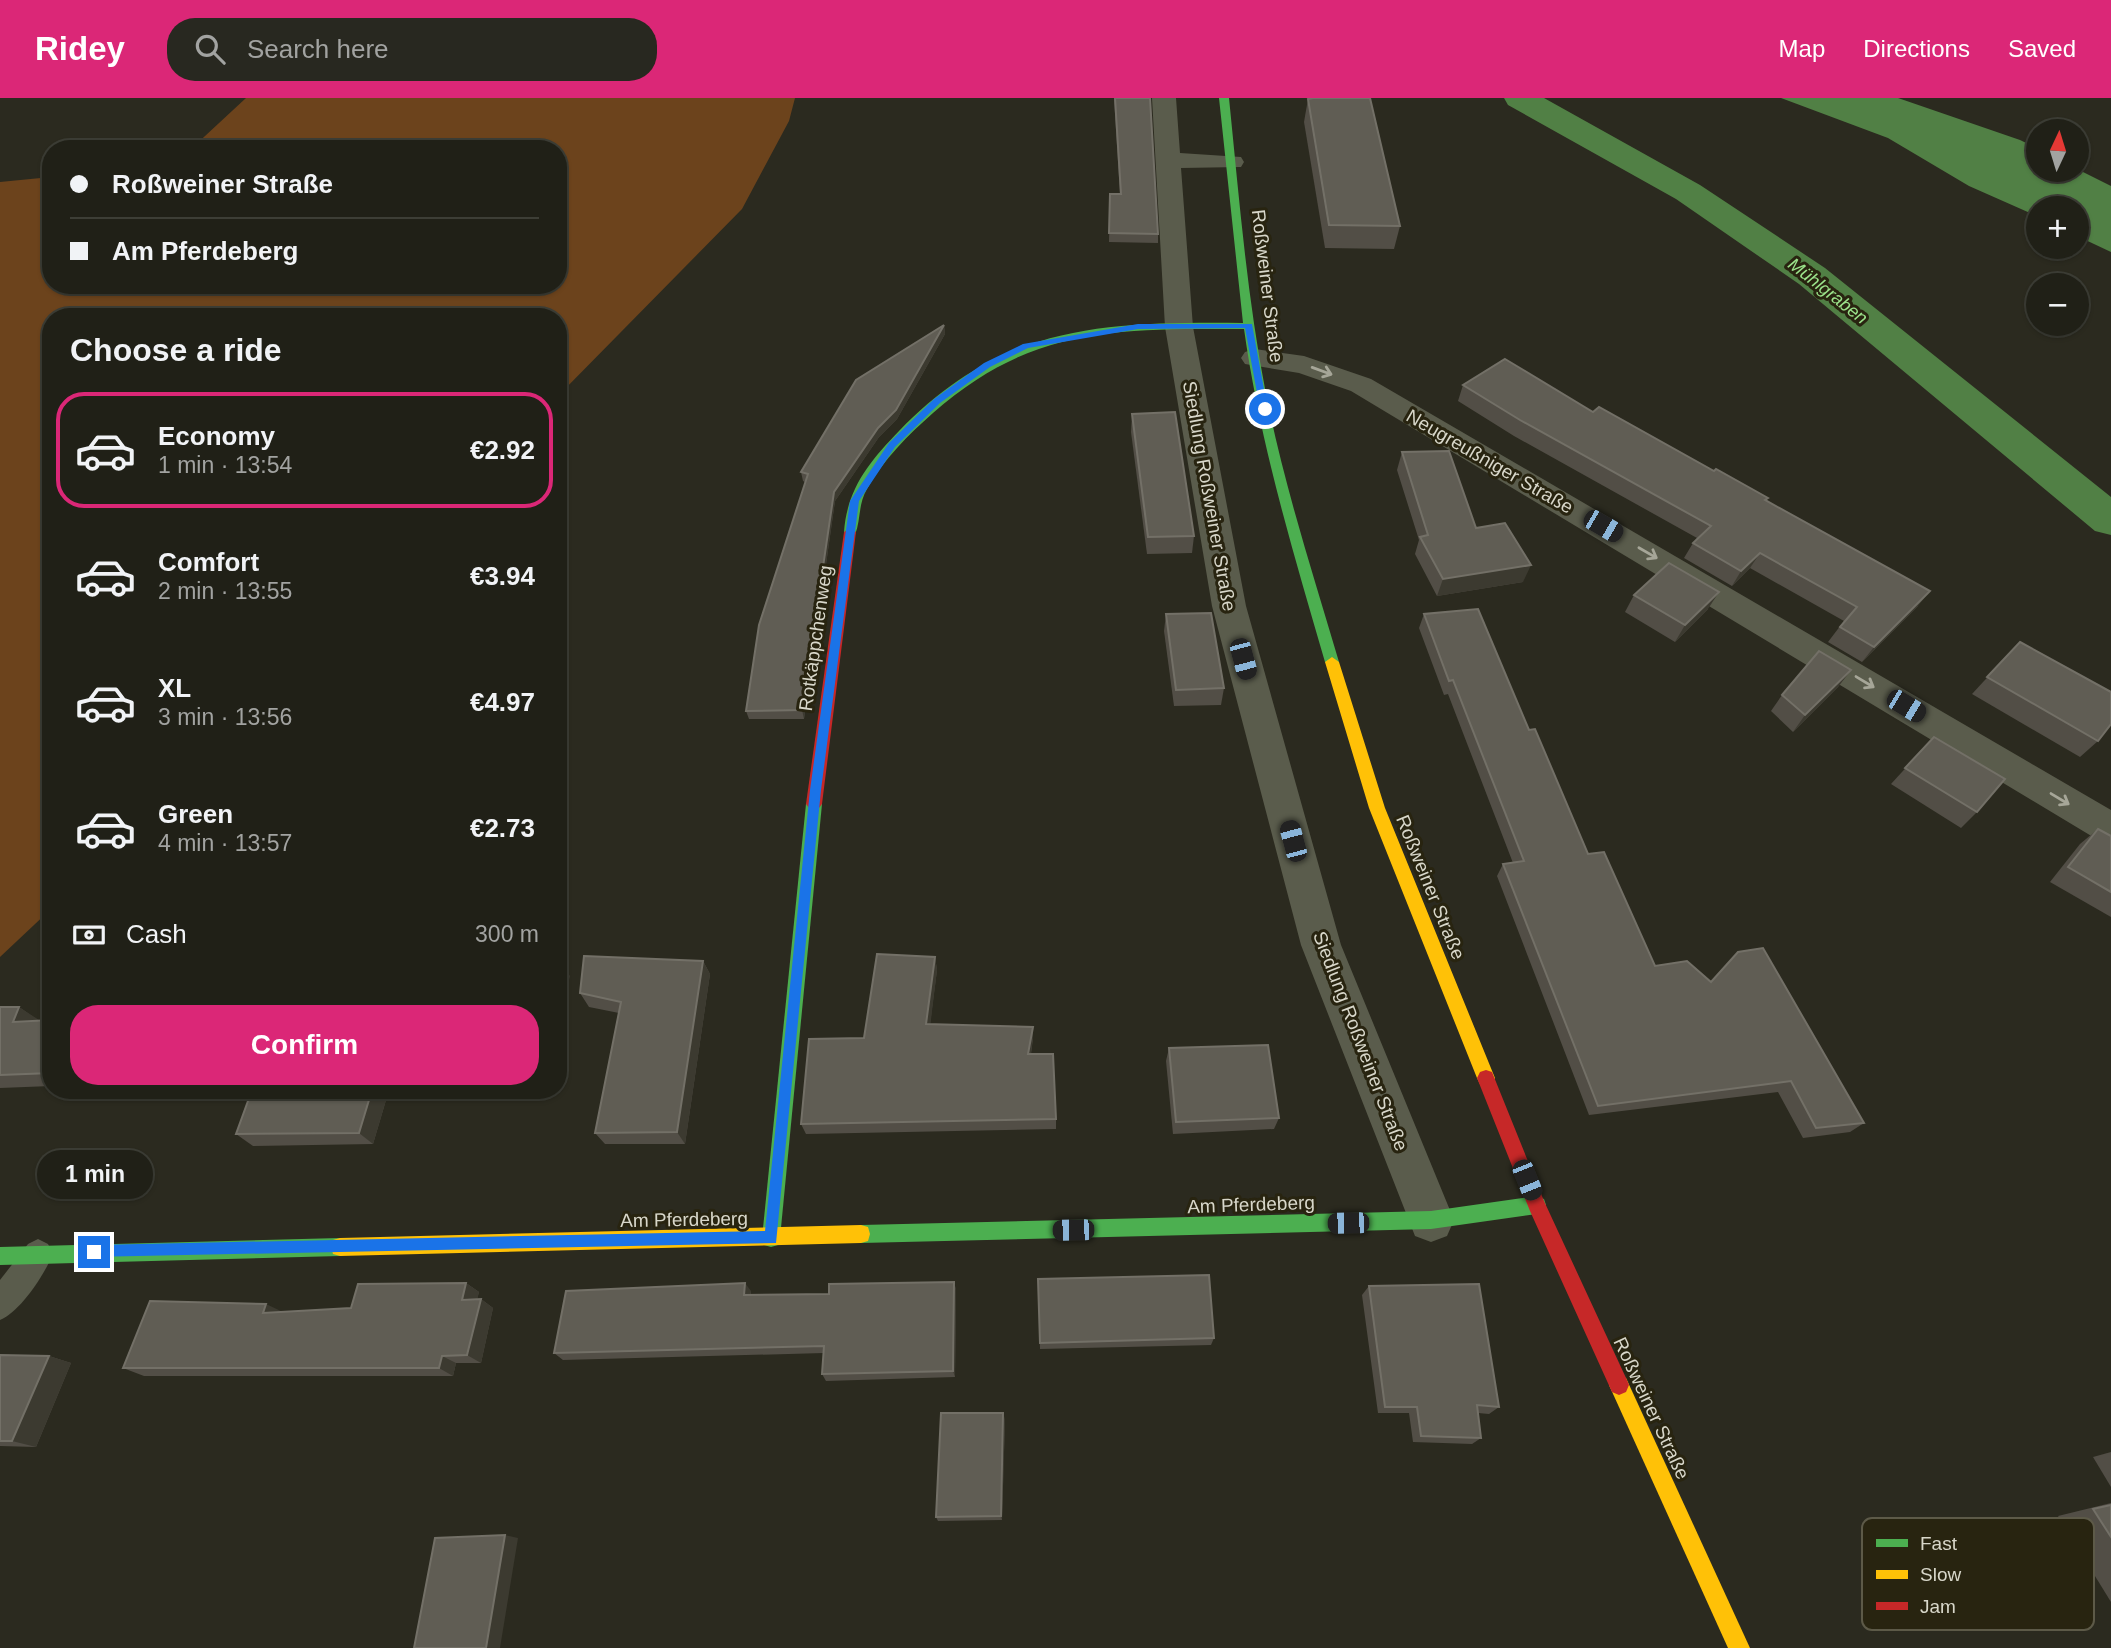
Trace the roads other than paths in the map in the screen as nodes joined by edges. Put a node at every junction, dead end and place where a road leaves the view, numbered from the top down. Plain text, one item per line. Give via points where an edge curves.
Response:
1 (1164, 98) edge
2 (1224, 98) edge
3 (1168, 160) junction
4 (1232, 162) junction
5 (1249, 326) junction
6 (1179, 327) junction
7 (1255, 358) junction
8 (2111, 829) edge
9 (1536, 1205) junction
10 (1431, 1220) junction
11 (771, 1238) junction
12 (39, 1253) junction
13 (0, 1256) edge
14 (0, 1305) edge
15 (1740, 1648) edge

1 - 3 street, Siedlung Roßweiner Straße
2 - 4 street, Roßweiner Straße
3 - 4 street
3 - 6 street, Siedlung Roßweiner Straße
4 - 5 street, Roßweiner Straße
5 - 6 street, Rotkäppchenweg
5 - 7 street, Roßweiner Straße
6 - 10 street, Siedlung Roßweiner Straße via 1229,606 1318,932
6 - 11 street, Rotkäppchenweg via 1095,330 1026,346 987,365 937,401 892,445 855,501 815,790
7 -> 8 street, Neugreußniger Straße via 1304,365 1361,385
7 - 9 street, Roßweiner Straße via 1297,546 1377,808
9 - 10 street, Am Pferdeberg
9 - 15 street, Roßweiner Straße
10 - 11 street, Am Pferdeberg
11 - 12 street, Am Pferdeberg
12 - 13 street, Am Pferdeberg
12 - 14 lane

